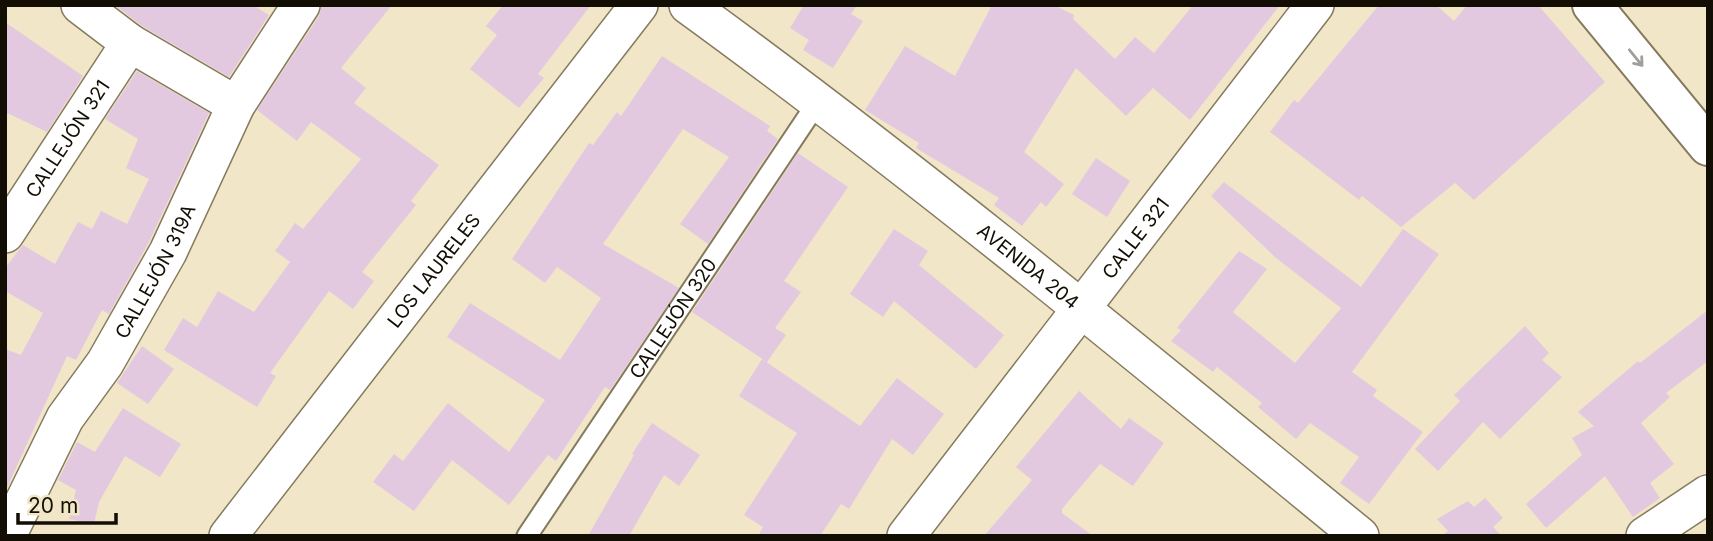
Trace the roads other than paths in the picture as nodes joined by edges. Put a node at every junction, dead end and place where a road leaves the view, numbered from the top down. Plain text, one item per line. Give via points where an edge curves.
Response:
1 (80, 5) edge
2 (301, 5) edge
3 (639, 5) edge
4 (688, 5) edge
5 (1315, 5) edge
6 (1592, 5) edge
7 (130, 43) junction
8 (819, 100) junction
9 (236, 105) junction
10 (1708, 146) edge
11 (5, 234) edge
12 (1083, 308) junction
13 (1708, 494) edge
14 (7, 536) edge
15 (228, 536) edge
16 (527, 536) edge
17 (906, 536) edge
18 (1360, 536) edge
19 (1645, 536) edge

1 - 7 street
2 - 9 street, CALLEJÓN 319A
3 - 15 street, LOS LAURELES
4 - 8 street, AVENIDA 204
5 - 12 street, CALLE 321
6 -> 10 main road
7 - 9 street
7 - 11 street, CALLEJÓN 321
8 - 12 street, AVENIDA 204
8 - 16 lane, CALLEJÓN 320
9 - 14 street, CALLEJÓN 319A via 168,253 105,363 65,418
12 - 17 street, CALLE 321
12 - 18 street, AVENIDA 204
13 - 19 street

